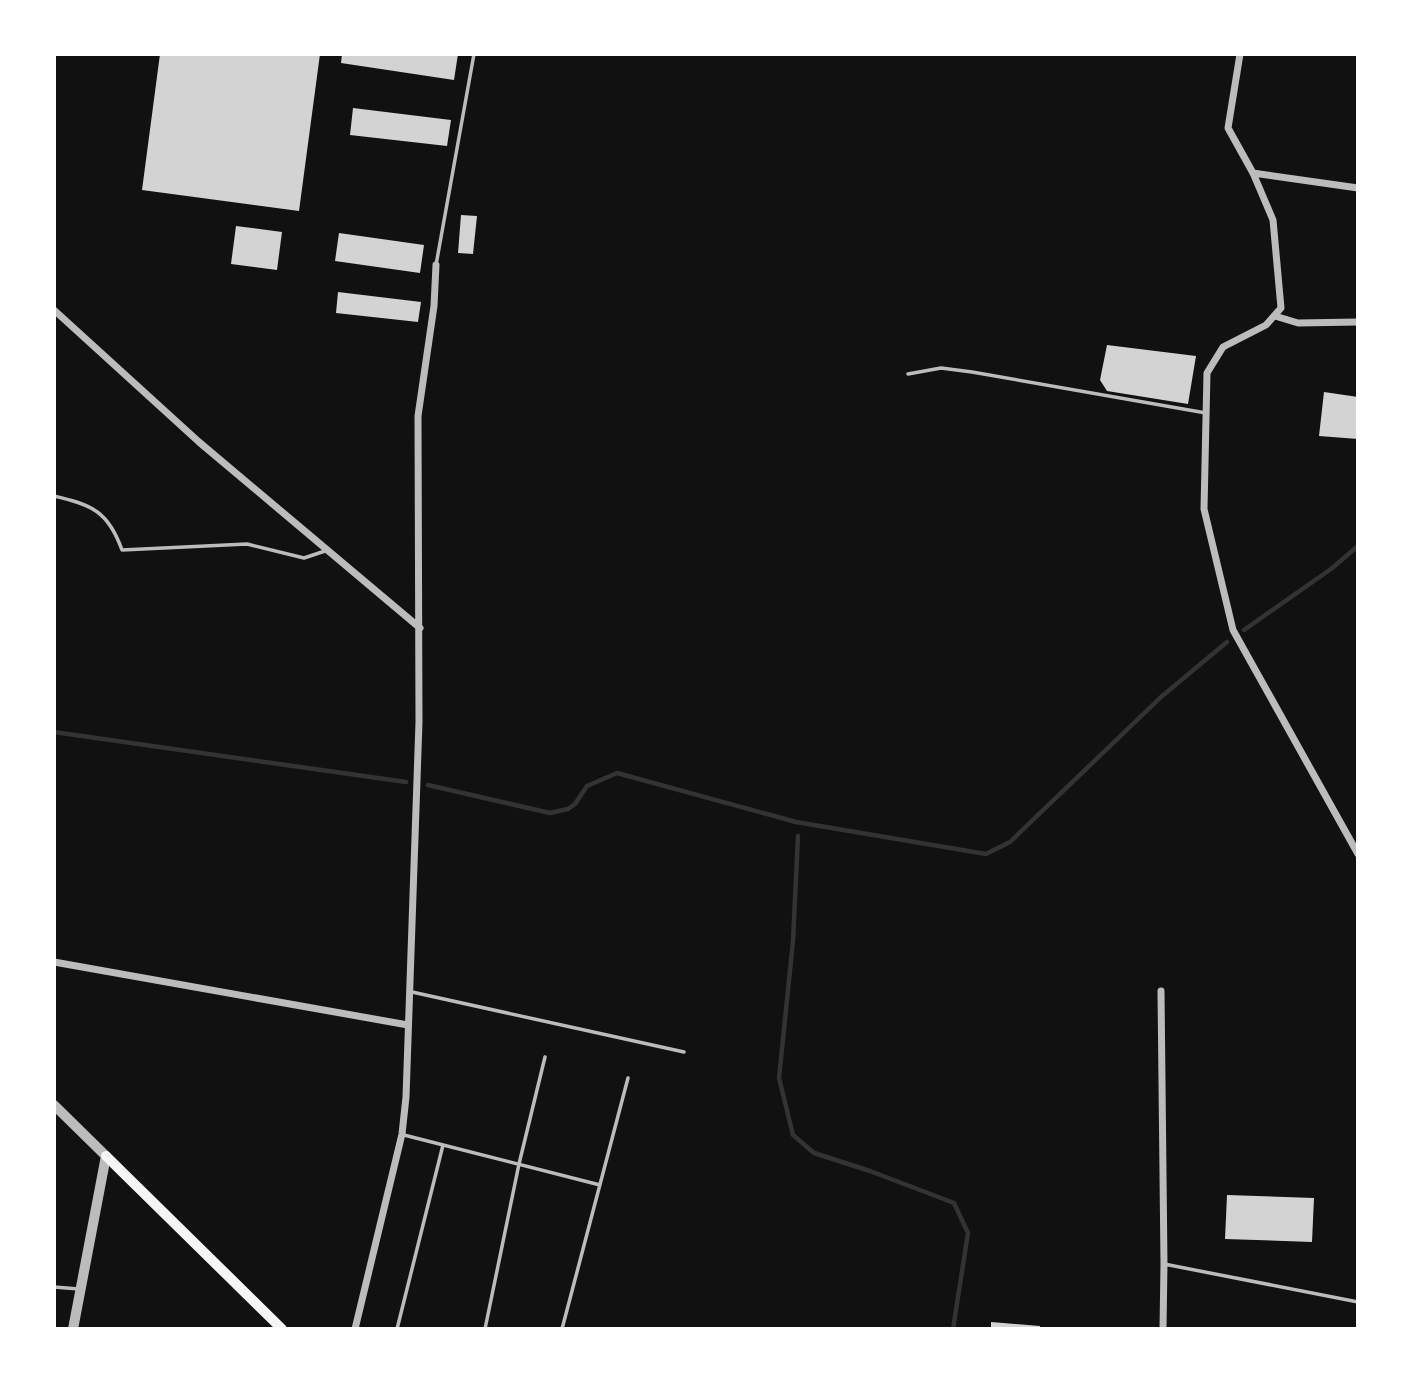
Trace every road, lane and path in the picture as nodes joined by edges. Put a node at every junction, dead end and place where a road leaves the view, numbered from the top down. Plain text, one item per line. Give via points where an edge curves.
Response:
1 (474, 54) edge
2 (1240, 54) edge
3 (1253, 173) junction
4 (1358, 188) edge
5 (436, 265) joint
6 (54, 310) edge
7 (1275, 316) junction
8 (1358, 322) edge
9 (908, 374) dead end
10 (1206, 413) junction
11 (54, 496) edge
12 (328, 550) junction
13 (420, 628) junction
14 (1358, 854) edge
15 (54, 962) edge
16 (410, 991) junction
17 (1161, 991) dead end
18 (408, 1025) junction
19 (684, 1052) dead end
20 (545, 1057) dead end
21 (628, 1078) dead end
22 (54, 1105) edge
23 (402, 1134) junction
24 (443, 1145) junction
25 (106, 1156) junction
26 (519, 1164) junction
27 (600, 1185) junction
28 (1164, 1264) junction
29 (54, 1287) edge
30 (81, 1289) junction
31 (1358, 1302) edge
32 (73, 1329) edge
33 (282, 1329) edge
34 (355, 1329) edge
35 (397, 1329) edge
36 (485, 1329) edge
37 (562, 1329) edge
38 (1163, 1329) edge

1 - 5 lane
2 - 3 street via 1228,128
3 - 4 street
3 - 7 street via 1273,220 1281,309
5 - 13 street via 418,416
6 - 12 street
7 - 8 street via 1298,323
7 - 10 street via 1223,347 1207,373
9 - 10 lane via 941,368 972,372
10 - 14 street via 1204,509 1233,630
11 - 12 lane via 98,510 122,550 247,544 304,558
12 - 13 street
13 - 16 street
15 - 18 street
16 - 18 street
16 - 19 lane
17 - 28 street
18 - 23 street
20 - 26 lane
21 - 27 lane
22 - 25 street
23 - 24 lane
23 - 34 street
24 - 26 lane
24 - 35 lane
25 - 30 street
25 - 33 main road
26 - 27 lane
26 - 36 lane
27 - 37 lane
28 - 31 lane
28 - 38 street
29 - 30 lane
30 - 32 street

